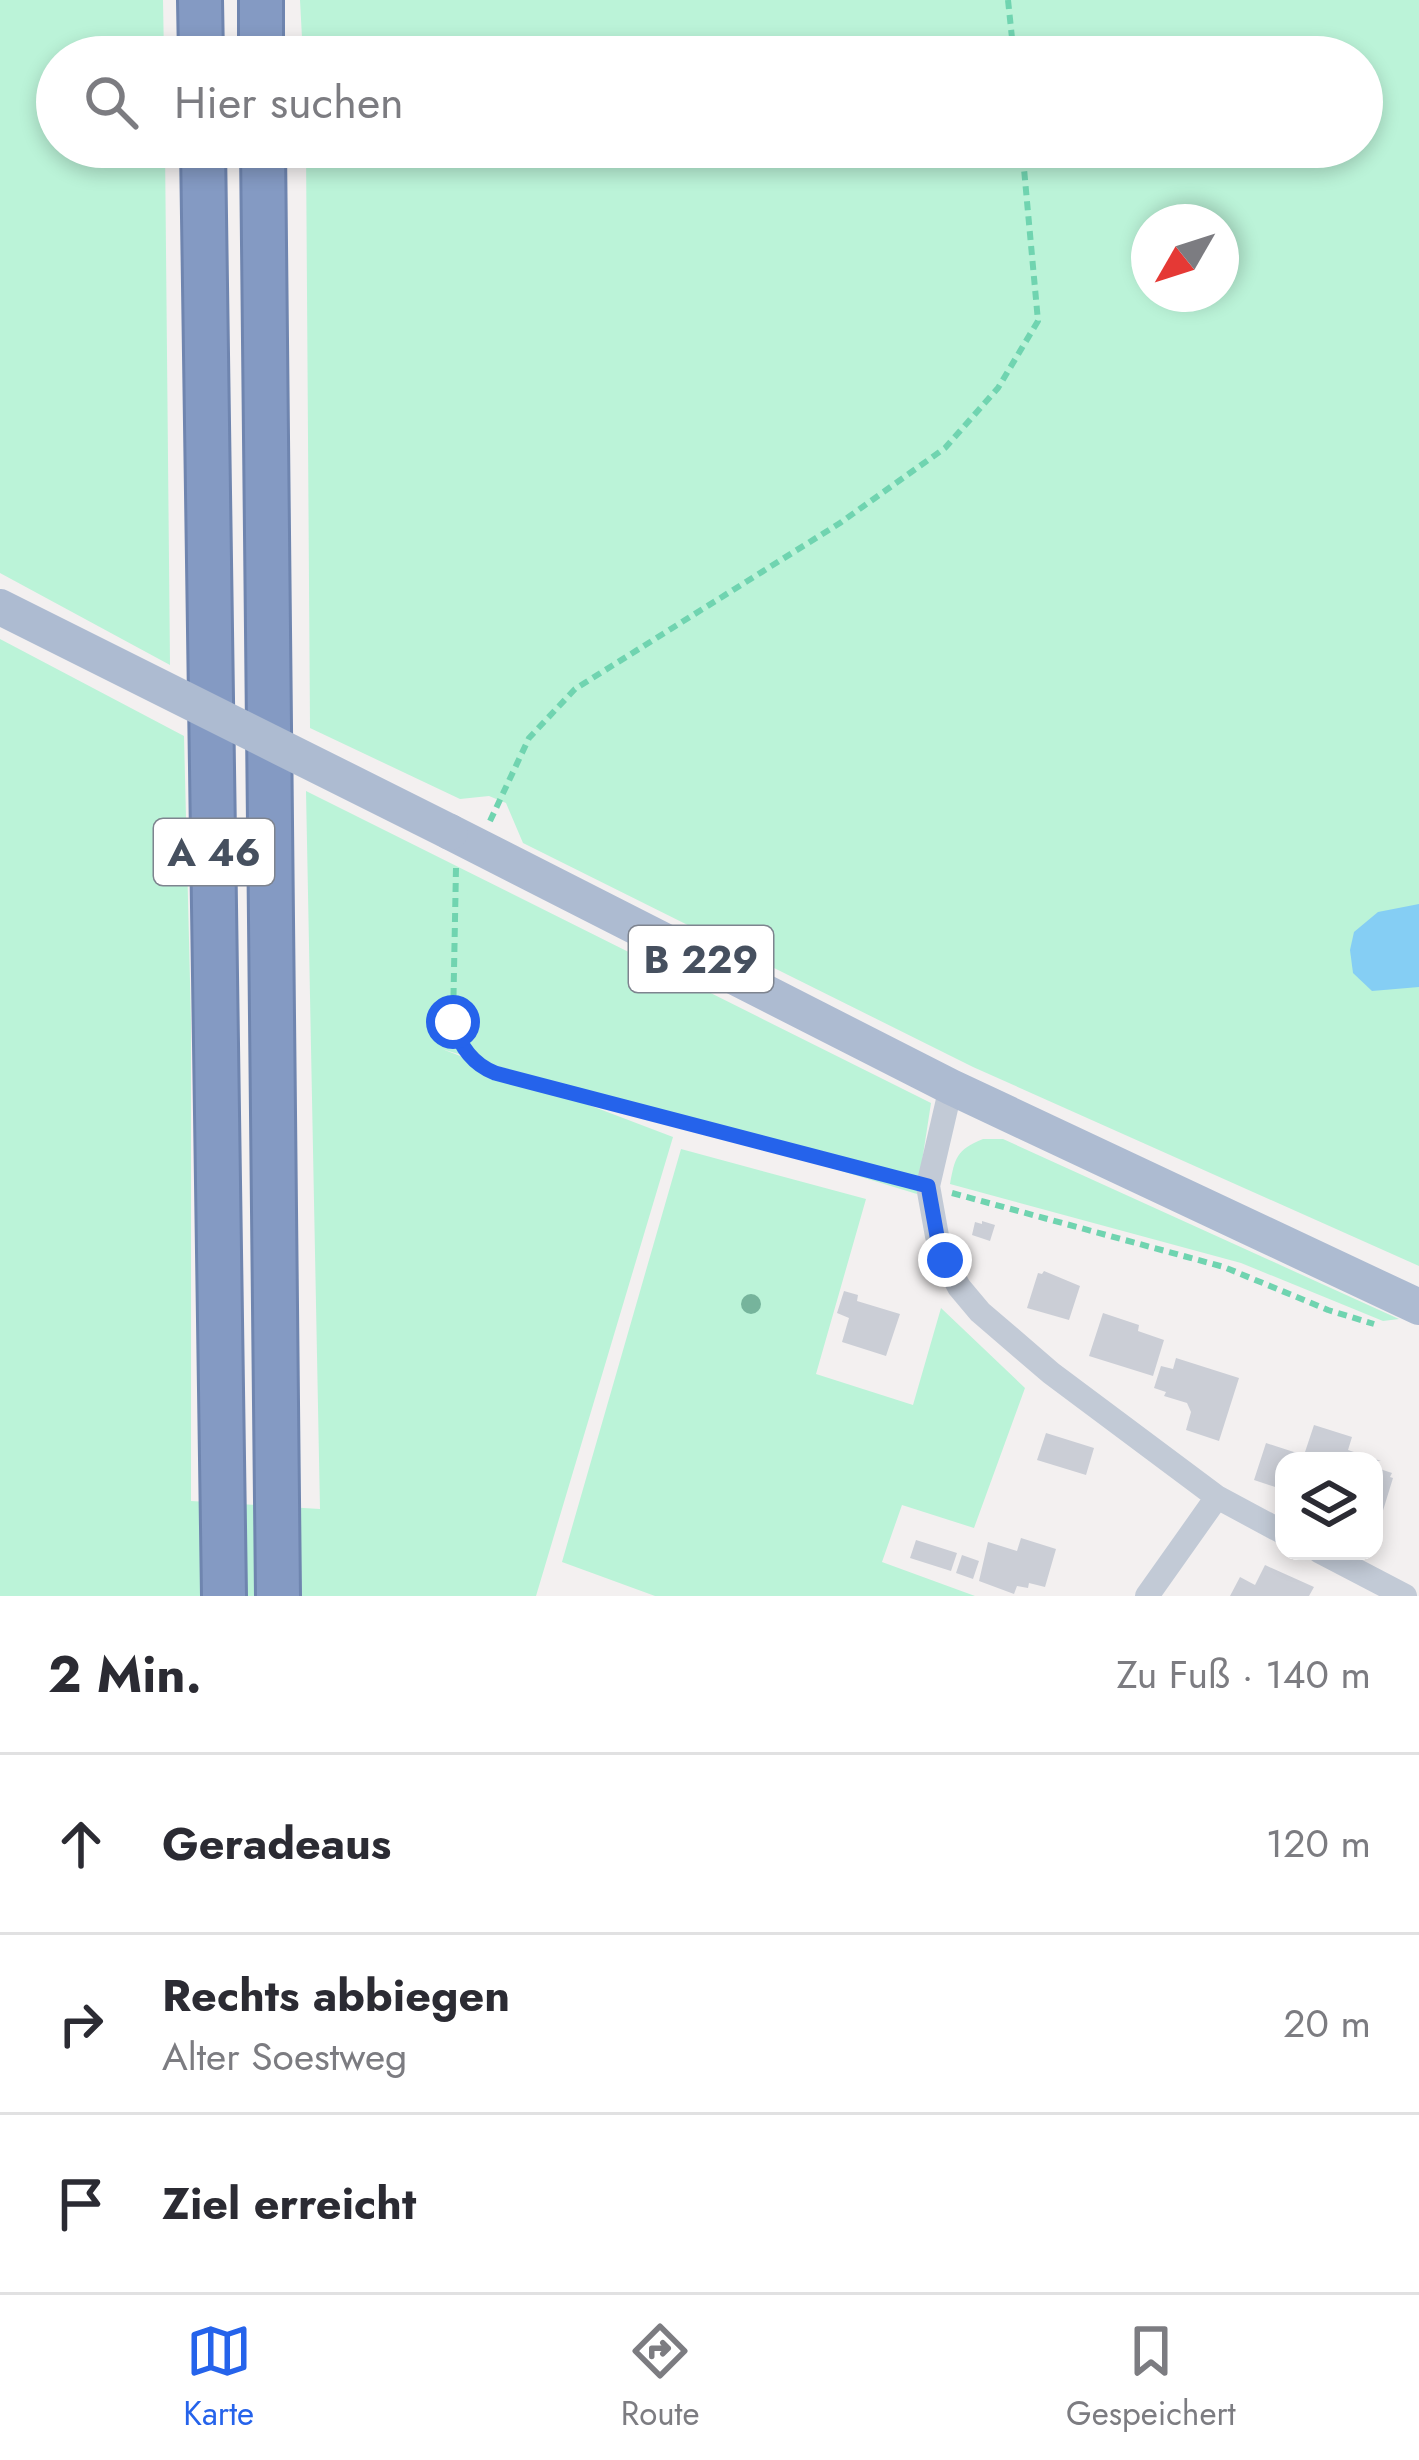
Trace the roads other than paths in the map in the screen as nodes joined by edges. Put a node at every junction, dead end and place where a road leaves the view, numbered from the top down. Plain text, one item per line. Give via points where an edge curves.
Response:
1 (200, 0) edge
2 (261, 0) edge
3 (201, 36) edge
4 (262, 36) edge
5 (203, 168) edge
6 (262, 168) edge
7 (0, 608) edge
8 (951, 1088) junction
9 (1419, 1307) edge
10 (1216, 1497) junction
11 (1275, 1528) edge
12 (1336, 1560) edge
13 (278, 1575) edge
14 (224, 1577) edge
15 (1147, 1596) edge
16 (1405, 1596) edge

1 - 3 highway
2 - 4 highway
5 - 14 highway, A 46
6 - 13 highway, A 46
7 - 8 main road, B 229, bridge
8 - 9 main road, B 229
8 - 10 street via 928,1186 937,1236 959,1287 1051,1373
10 - 11 street
10 - 15 street
12 - 16 street

